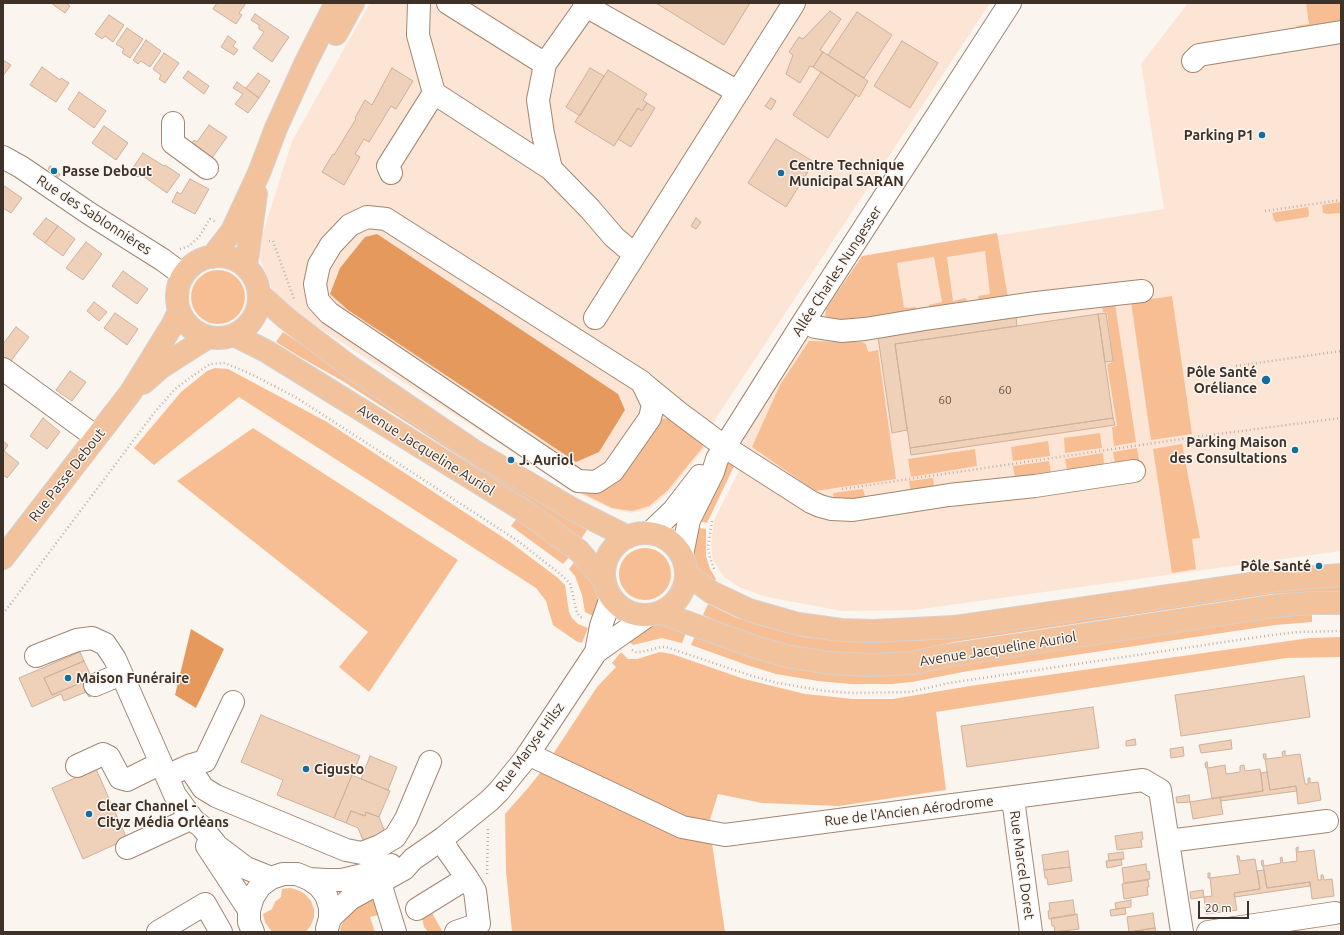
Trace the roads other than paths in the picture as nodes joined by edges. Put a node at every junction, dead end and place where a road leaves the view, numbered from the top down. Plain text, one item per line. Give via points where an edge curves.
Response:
1 (336, 3) edge
2 (353, 3) edge
3 (419, 3) edge
4 (448, 3) edge
5 (794, 3) edge
6 (1010, 3) edge
7 (585, 5) edge
8 (1341, 32) edge
9 (1193, 61) dead end
10 (544, 64) junction
11 (738, 92) junction
12 (434, 93) junction
13 (282, 114) junction
14 (174, 123) dead end
15 (3, 157) edge
16 (207, 168) dead end
17 (551, 169) junction
18 (259, 173) junction
19 (391, 173) dead end
20 (635, 255) junction
21 (212, 257) junction
22 (246, 266) junction
23 (183, 275) junction
24 (1142, 291) dead end
25 (259, 294) junction
26 (180, 311) junction
27 (595, 318) dead end
28 (804, 321) junction
29 (234, 335) junction
30 (209, 337) junction
31 (3, 369) edge
32 (642, 382) junction
33 (131, 392) junction
34 (96, 437) junction
35 (721, 453) junction
36 (1134, 471) dead end
37 (650, 533) junction
38 (628, 537) junction
39 (3, 558) edge
40 (684, 564) junction
41 (1341, 575) edge
42 (608, 589) junction
43 (1341, 603) edge
44 (654, 614) junction
45 (596, 652) junction
46 (36, 656) dead end
47 (122, 674) junction
48 (95, 685) dead end
49 (233, 702) dead end
50 (528, 754) junction
51 (430, 762) dead end
52 (191, 765) junction
53 (77, 766) dead end
54 (164, 770) junction
55 (1013, 799) junction
56 (193, 820) junction
57 (1326, 821) dead end
58 (442, 840) junction
59 (1168, 841) junction
60 (127, 848) dead end
61 (413, 859) junction
62 (271, 878) junction
63 (309, 878) junction
64 (467, 878) junction
65 (380, 883) junction
66 (417, 909) dead end
67 (249, 910) junction
68 (1335, 913) dead end
69 (328, 925) edge
70 (158, 932) edge
71 (221, 932) edge
72 (253, 932) edge
73 (395, 932) edge
74 (456, 932) edge
75 (1031, 932) edge
76 (1182, 932) edge
77 (1208, 932) edge

1 - 13 main road
2 - 13 main road via 337,33
3 - 12 street via 418,35
4 - 10 street
5 - 11 street
6 - 28 street, Allée Charles Nungesser
7 - 10 street
7 - 11 street
8 - 9 street via 1199,54
10 - 17 street via 538,100
11 - 20 street
12 - 17 street
12 - 19 street via 388,166
13 - 18 main road
14 - 16 street via 173,143
15 - 23 street, Rue des Sablonnières via 164,260
17 - 20 street via 614,237
18 - 21 main road via 232,231
18 - 22 main road
20 - 27 street
21 - 22 main road via 232,259
21 - 23 main road via 191,267
22 - 25 main road via 253,274
23 - 26 main road via 178,287
24 - 28 street via 1013,306 865,329 841,331 815,327
25 - 29 main road via 256,314 243,330
25 - 38 main road, Avenue Jacqueline Auriol via 287,319 349,366 474,451 556,500
26 - 30 main road via 188,325 201,335
26 - 33 main road, Rue Passe Debout
28 - 35 street, Allée Charles Nungesser
29 - 30 main road via 222,338
29 - 42 main road, Avenue Jacqueline Auriol via 266,351 523,510 579,552
30 - 33 main road, Rue Passe Debout via 160,368
31 - 34 street
32 - 32 street via 386,219 368,217 350,225 331,245 319,265 315,284 318,300 330,313 578,481 596,482 613,471 650,418 653,405
32 - 35 street
33 - 34 main road, Rue Passe Debout
34 - 39 main road, Rue Passe Debout
35 - 36 street via 811,502 842,510
35 - 37 street, Allée Charles Nungesser via 705,468 673,511
35 - 40 street, Allée Charles Nungesser via 689,520
37 - 38 main road
37 - 40 main road via 669,540 676,547
38 - 42 main road via 609,555 604,572
40 - 41 main road, Avenue Jacqueline Auriol via 711,592 749,610 798,624 874,632 954,627 1277,580
40 - 44 main road via 686,584 677,601
42 - 44 main road via 621,608 633,614
42 - 45 street
43 - 44 main road, Avenue Jacqueline Auriol via 1275,606 913,662 871,665 829,663 786,656
44 - 45 street
45 - 50 street, Rue Maryse Hilsz
46 - 47 street via 77,640 92,638 104,644
47 - 48 street
47 - 54 street
49 - 52 street via 205,761
50 - 55 street, Rue de l'Ancien Aérodrome via 682,827 725,835
50 - 58 street, Rue Maryse Hilsz via 499,791
51 - 52 street via 406,819 395,837 362,854 346,850 216,796 203,788
52 - 54 street
53 - 54 street via 103,754 109,757 120,778 127,780
54 - 56 street via 175,795
55 - 59 street, Rue de l'Ancien Aérodrome via 1143,780 1160,790
55 - 75 street, Rue Marcel Doret
56 - 60 street
56 - 62 street via 217,846 246,868
56 - 67 street via 194,828
57 - 59 street
58 - 61 street, Rue Maryse Hilsz
58 - 64 street
59 - 76 street, Rue de l'Ancien Aérodrome
61 - 63 street, Rue Maryse Hilsz via 342,880
61 - 65 street, Rue Maryse Hilsz via 404,869
62 - 63 street, Rue Maryse Hilsz via 283,874 297,874
62 - 67 street via 260,886 252,897
63 - 69 street via 326,895 330,907
64 - 66 street
64 - 74 street via 474,891 479,924
65 - 69 street, Rue Maryse Hilsz via 350,899
65 - 73 street
67 - 72 street
68 - 77 street
70 - 71 street via 205,904

